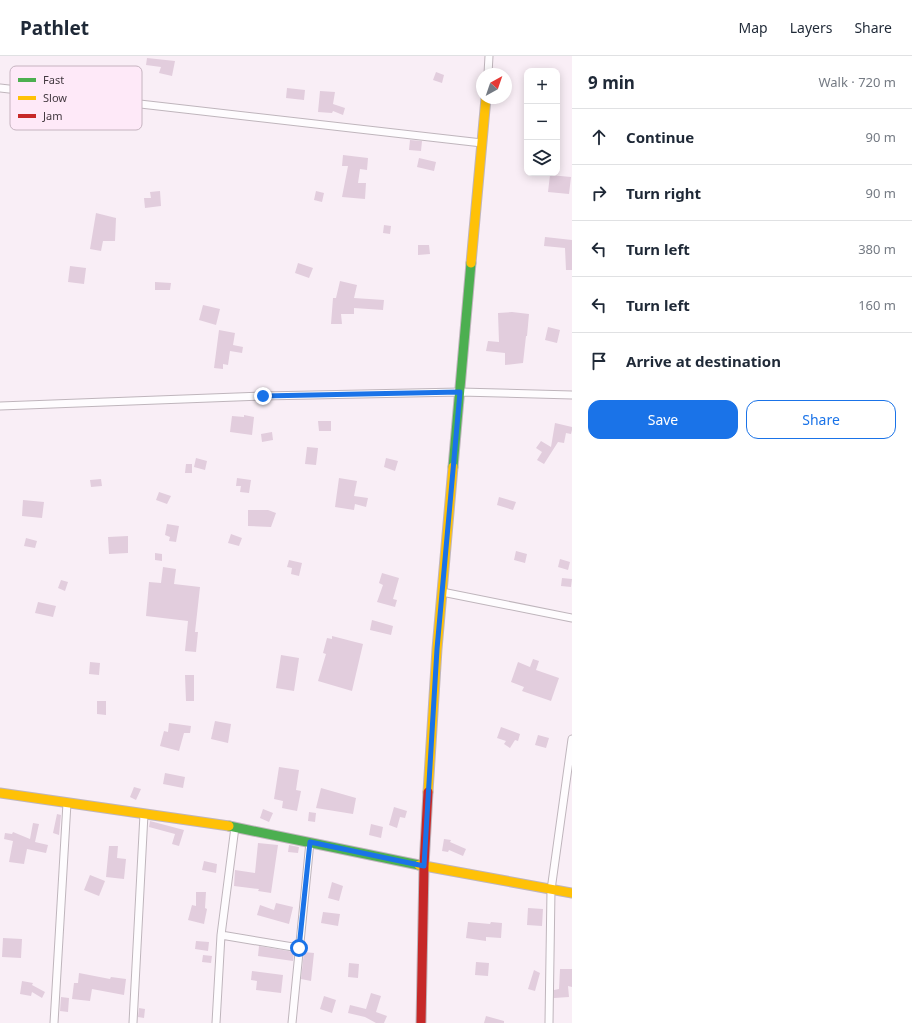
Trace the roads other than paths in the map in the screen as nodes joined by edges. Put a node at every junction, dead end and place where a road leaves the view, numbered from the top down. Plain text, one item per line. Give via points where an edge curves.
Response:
1 (489, 56) edge
2 (488, 68) edge
3 (0, 88) edge
4 (10, 89) edge
5 (142, 104) edge
6 (485, 104) edge
7 (482, 143) junction
8 (460, 392) junction
9 (572, 395) edge
10 (0, 406) edge
11 (442, 592) junction
12 (572, 618) edge
13 (572, 739) edge
14 (0, 793) edge
15 (67, 803) junction
16 (144, 814) junction
17 (235, 827) junction
18 (310, 842) junction
19 (424, 866) junction
20 (551, 890) junction
21 (572, 893) edge
22 (221, 935) junction
23 (299, 948) junction
24 (54, 1023) edge
25 (133, 1023) edge
26 (216, 1023) edge
27 (292, 1023) edge
28 (421, 1023) edge
29 (549, 1023) edge

1 - 2 street
3 - 4 street
5 - 7 street
6 - 7 street
7 - 8 street
8 - 9 street
8 - 10 street
8 - 11 street
11 - 12 street
11 - 19 street
13 - 20 street
14 - 15 street
15 - 16 street
15 - 24 street
16 - 17 street
16 - 25 street
17 - 18 street
17 - 22 street
18 - 19 street
18 - 23 street
19 - 20 street
19 - 28 street
20 - 21 street
20 - 29 street
22 - 23 street
22 - 26 street
23 - 27 street

